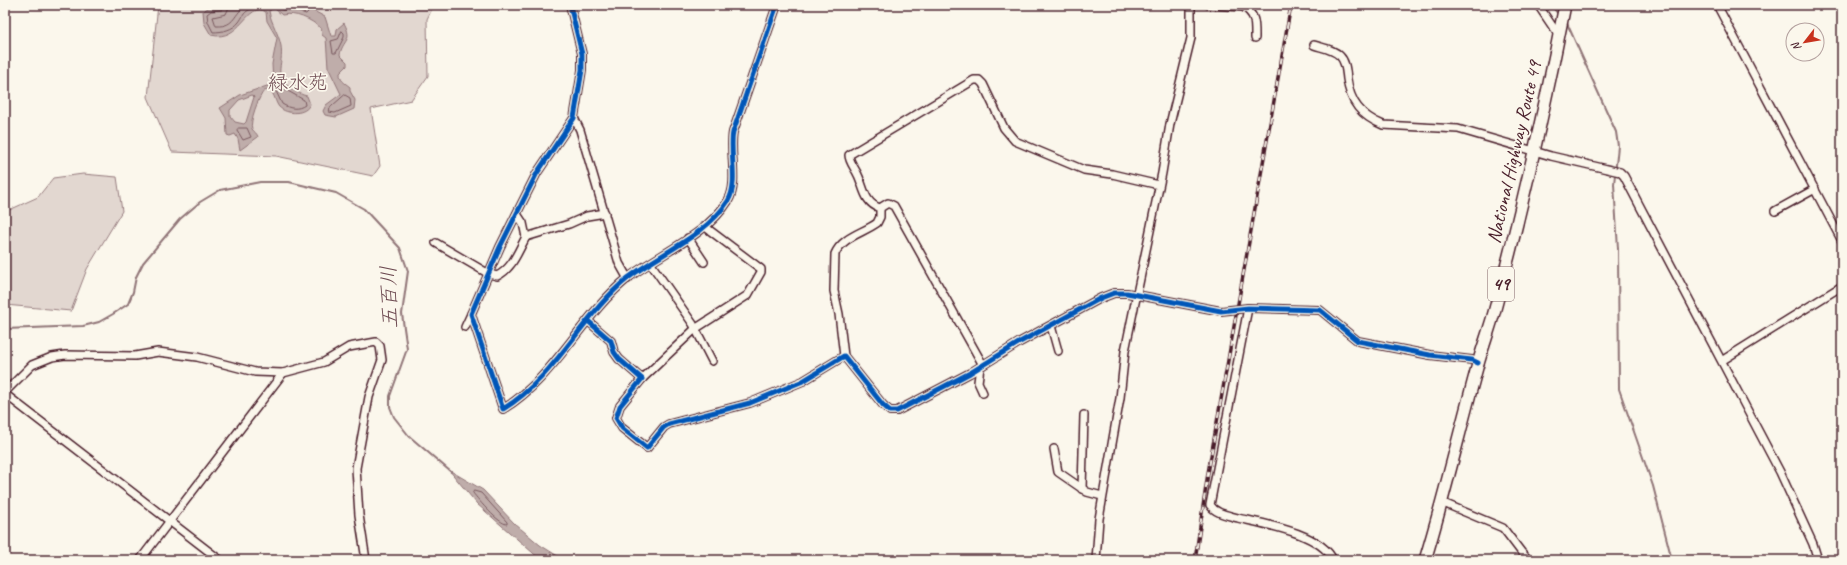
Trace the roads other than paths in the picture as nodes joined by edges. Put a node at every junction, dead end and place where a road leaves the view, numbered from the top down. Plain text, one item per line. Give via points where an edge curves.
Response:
1 (570, 5) edge
2 (770, 5) edge
3 (777, 5) edge
4 (1191, 5) edge
5 (1209, 5) edge
6 (1538, 5) edge
7 (1565, 5) edge
8 (1717, 5) edge
9 (774, 15) junction
10 (1559, 36) junction
11 (1255, 38) dead end
12 (1314, 45) dead end
13 (574, 118) junction
14 (1534, 151) junction
15 (1158, 185) junction
16 (1815, 189) junction
17 (880, 208) junction
18 (1775, 211) dead end
19 (605, 213) junction
20 (517, 214) junction
21 (704, 226) junction
22 (526, 237) junction
23 (688, 238) junction
24 (1842, 241) edge
25 (436, 242) dead end
26 (704, 262) dead end
27 (651, 264) junction
28 (489, 274) junction
29 (628, 279) junction
30 (1842, 286) edge
31 (1137, 294) junction
32 (1248, 308) junction
33 (471, 314) junction
34 (588, 321) junction
35 (1051, 326) junction
36 (465, 327) dead end
37 (695, 329) junction
38 (1058, 351) dead end
39 (844, 356) junction
40 (1723, 360) junction
41 (712, 361) dead end
42 (1478, 363) junction
43 (982, 366) junction
44 (283, 373) junction
45 (642, 379) junction
46 (5, 393) edge
47 (983, 393) dead end
48 (1084, 416) dead end
49 (1054, 449) dead end
50 (1082, 489) junction
51 (1102, 496) junction
52 (1441, 502) junction
53 (170, 521) junction
54 (140, 560) edge
55 (220, 560) edge
56 (366, 560) edge
57 (1096, 560) edge
58 (1333, 560) edge
59 (1425, 560) edge
60 (1529, 560) edge
61 (1818, 560) edge

1 - 13 street via 582,54
2 - 9 street
3 - 9 street
4 - 15 street via 1191,38
5 - 11 street via 1243,6 1248,9 1254,18
6 - 10 street
7 - 10 highway, National Highway Route 49 / 49
8 - 16 street
9 - 21 street via 733,132 732,193 724,206
10 - 14 highway, National Highway Route 49 / 49
12 - 14 street via 1326,48 1341,57 1353,103 1376,122 1384,125 1458,129
13 - 19 street
13 - 20 street via 537,174
14 - 40 street via 1620,172 1624,176
14 - 42 highway, National Highway Route 49 / 49 via 1495,310
15 - 17 street via 1084,170 1015,141 1004,128 983,84 977,80 850,152 849,158 864,193
15 - 31 street
16 - 18 street
16 - 24 street
17 - 39 street via 877,223 846,240 835,254 834,291
17 - 43 street via 888,203 894,206
19 - 22 street via 587,216
19 - 29 street via 619,263
20 - 22 street via 523,223
20 - 28 street
21 - 23 street
21 - 37 street via 762,271 748,295
22 - 28 street via 506,271 497,276
23 - 26 street
23 - 27 street
25 - 28 street
27 - 29 street
27 - 37 street
28 - 33 street
29 - 34 street
30 - 40 street
31 - 32 street via 1221,311
31 - 35 street via 1110,294
31 - 51 street via 1125,351 1120,398
32 - 42 street via 1320,310 1358,341
32 - 58 street via 1210,505 1225,514 1289,531 1311,540 1321,546
33 - 34 street via 503,410 536,383
33 - 36 street
34 - 45 street via 611,341 619,359
35 - 38 street
35 - 43 street
37 - 41 street
37 - 45 street
39 - 43 street via 883,405 893,412
39 - 45 street via 803,381 750,403 673,422 664,427 647,448 622,428 616,418 620,406
40 - 61 street via 1780,472
42 - 52 highway, National Highway Route 49 / 49 via 1458,446
43 - 47 street via 978,382
44 - 46 street via 255,372 196,357 158,352 135,356 65,355 32,365
44 - 53 street
44 - 56 street via 324,362 349,348 370,342 376,342 380,346 382,360 369,397 356,468 359,515
46 - 53 street
48 - 50 street
49 - 50 street via 1058,472
50 - 51 street
51 - 57 street
52 - 59 highway, National Highway Route 49 / 49
52 - 60 street via 1503,528
53 - 54 street
53 - 55 street

